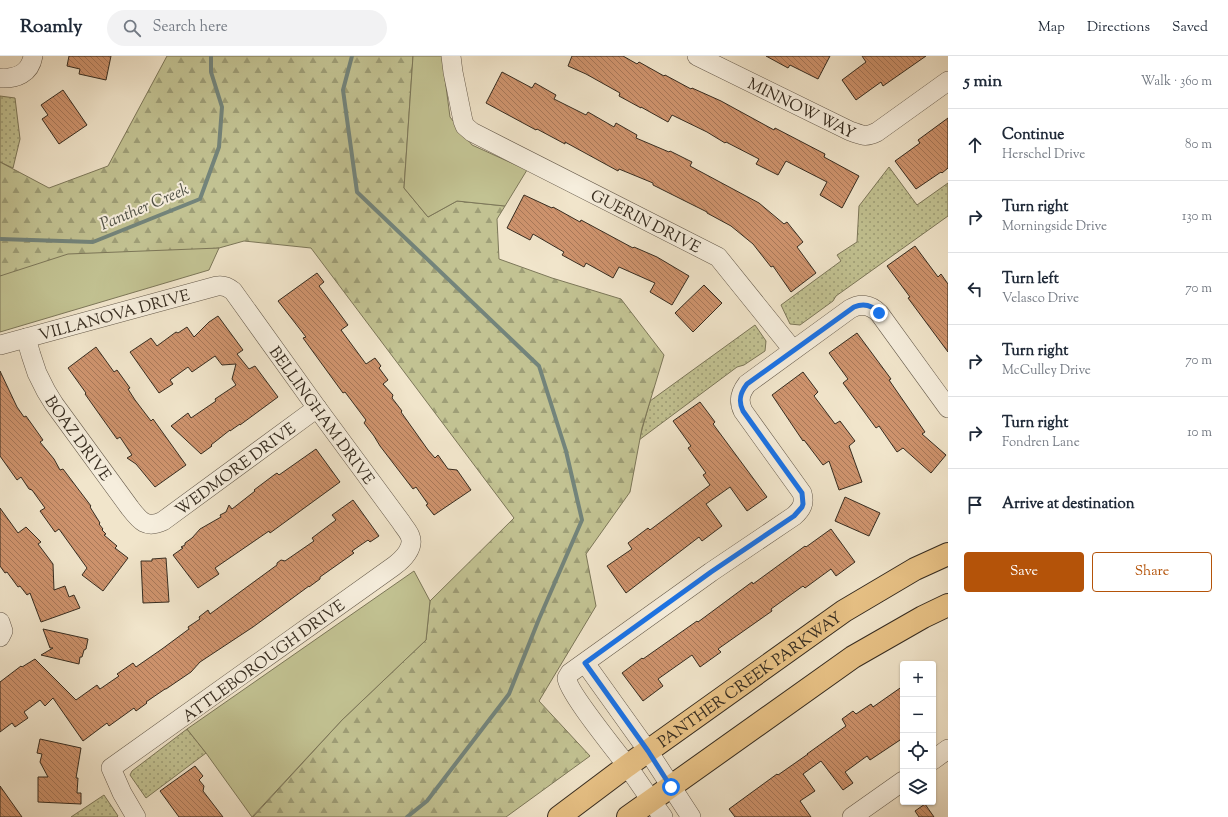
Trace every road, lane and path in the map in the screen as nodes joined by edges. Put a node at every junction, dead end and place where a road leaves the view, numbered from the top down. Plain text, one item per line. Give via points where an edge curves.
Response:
1 (451, 56) edge
2 (697, 56) edge
3 (30, 63) edge
4 (0, 78) edge
5 (948, 81) edge
6 (227, 287) joint
7 (26, 338) junction
8 (0, 345) edge
9 (793, 350) junction
10 (317, 408) junction
11 (948, 408) edge
12 (151, 524) joint
13 (410, 547) joint
14 (948, 554) edge
15 (948, 605) edge
16 (577, 668) junction
17 (948, 749) edge
18 (648, 751) junction
19 (936, 758) edge
20 (627, 766) junction
21 (900, 783) edge
22 (671, 787) junction
23 (657, 809) edge
24 (136, 817) edge
25 (559, 817) edge
26 (628, 817) edge
27 (691, 817) edge
28 (852, 817) edge

1 - 9 street, GUERIN DRIVE via 463,121 468,129 718,257
2 - 5 street, MINNOW WAY via 865,136 877,132
3 - 4 street via 16,78
6 - 7 street, VILLANOVA DRIVE via 217,286
6 - 10 street, BELLINGHAM DRIVE via 233,291
7 - 8 street, VILLANOVA DRIVE
7 - 12 street, BOAZ DRIVE via 37,373 54,404 137,518
9 - 11 street via 854,307 867,305 879,313
9 - 16 street via 747,384 739,400 743,411 802,493 803,504 800,510
10 - 12 street, WEDMORE DRIVE via 172,515
10 - 13 street, BELLINGHAM DRIVE via 408,532 411,537
13 - 24 street, ATTLEBOROUGH DRIVE via 394,566 111,768
14 - 18 main road, PANTHER CREEK PARKWAY via 915,569 844,611
15 - 22 main road via 853,657
16 - 18 street
16 - 20 street via 567,678 569,685
17 - 19 street
18 - 20 main road, PANTHER CREEK PARKWAY
18 - 22 street
20 - 23 street
20 - 25 main road, PANTHER CREEK PARKWAY
21 - 28 street
22 - 23 main road
22 - 27 street
23 - 26 main road

